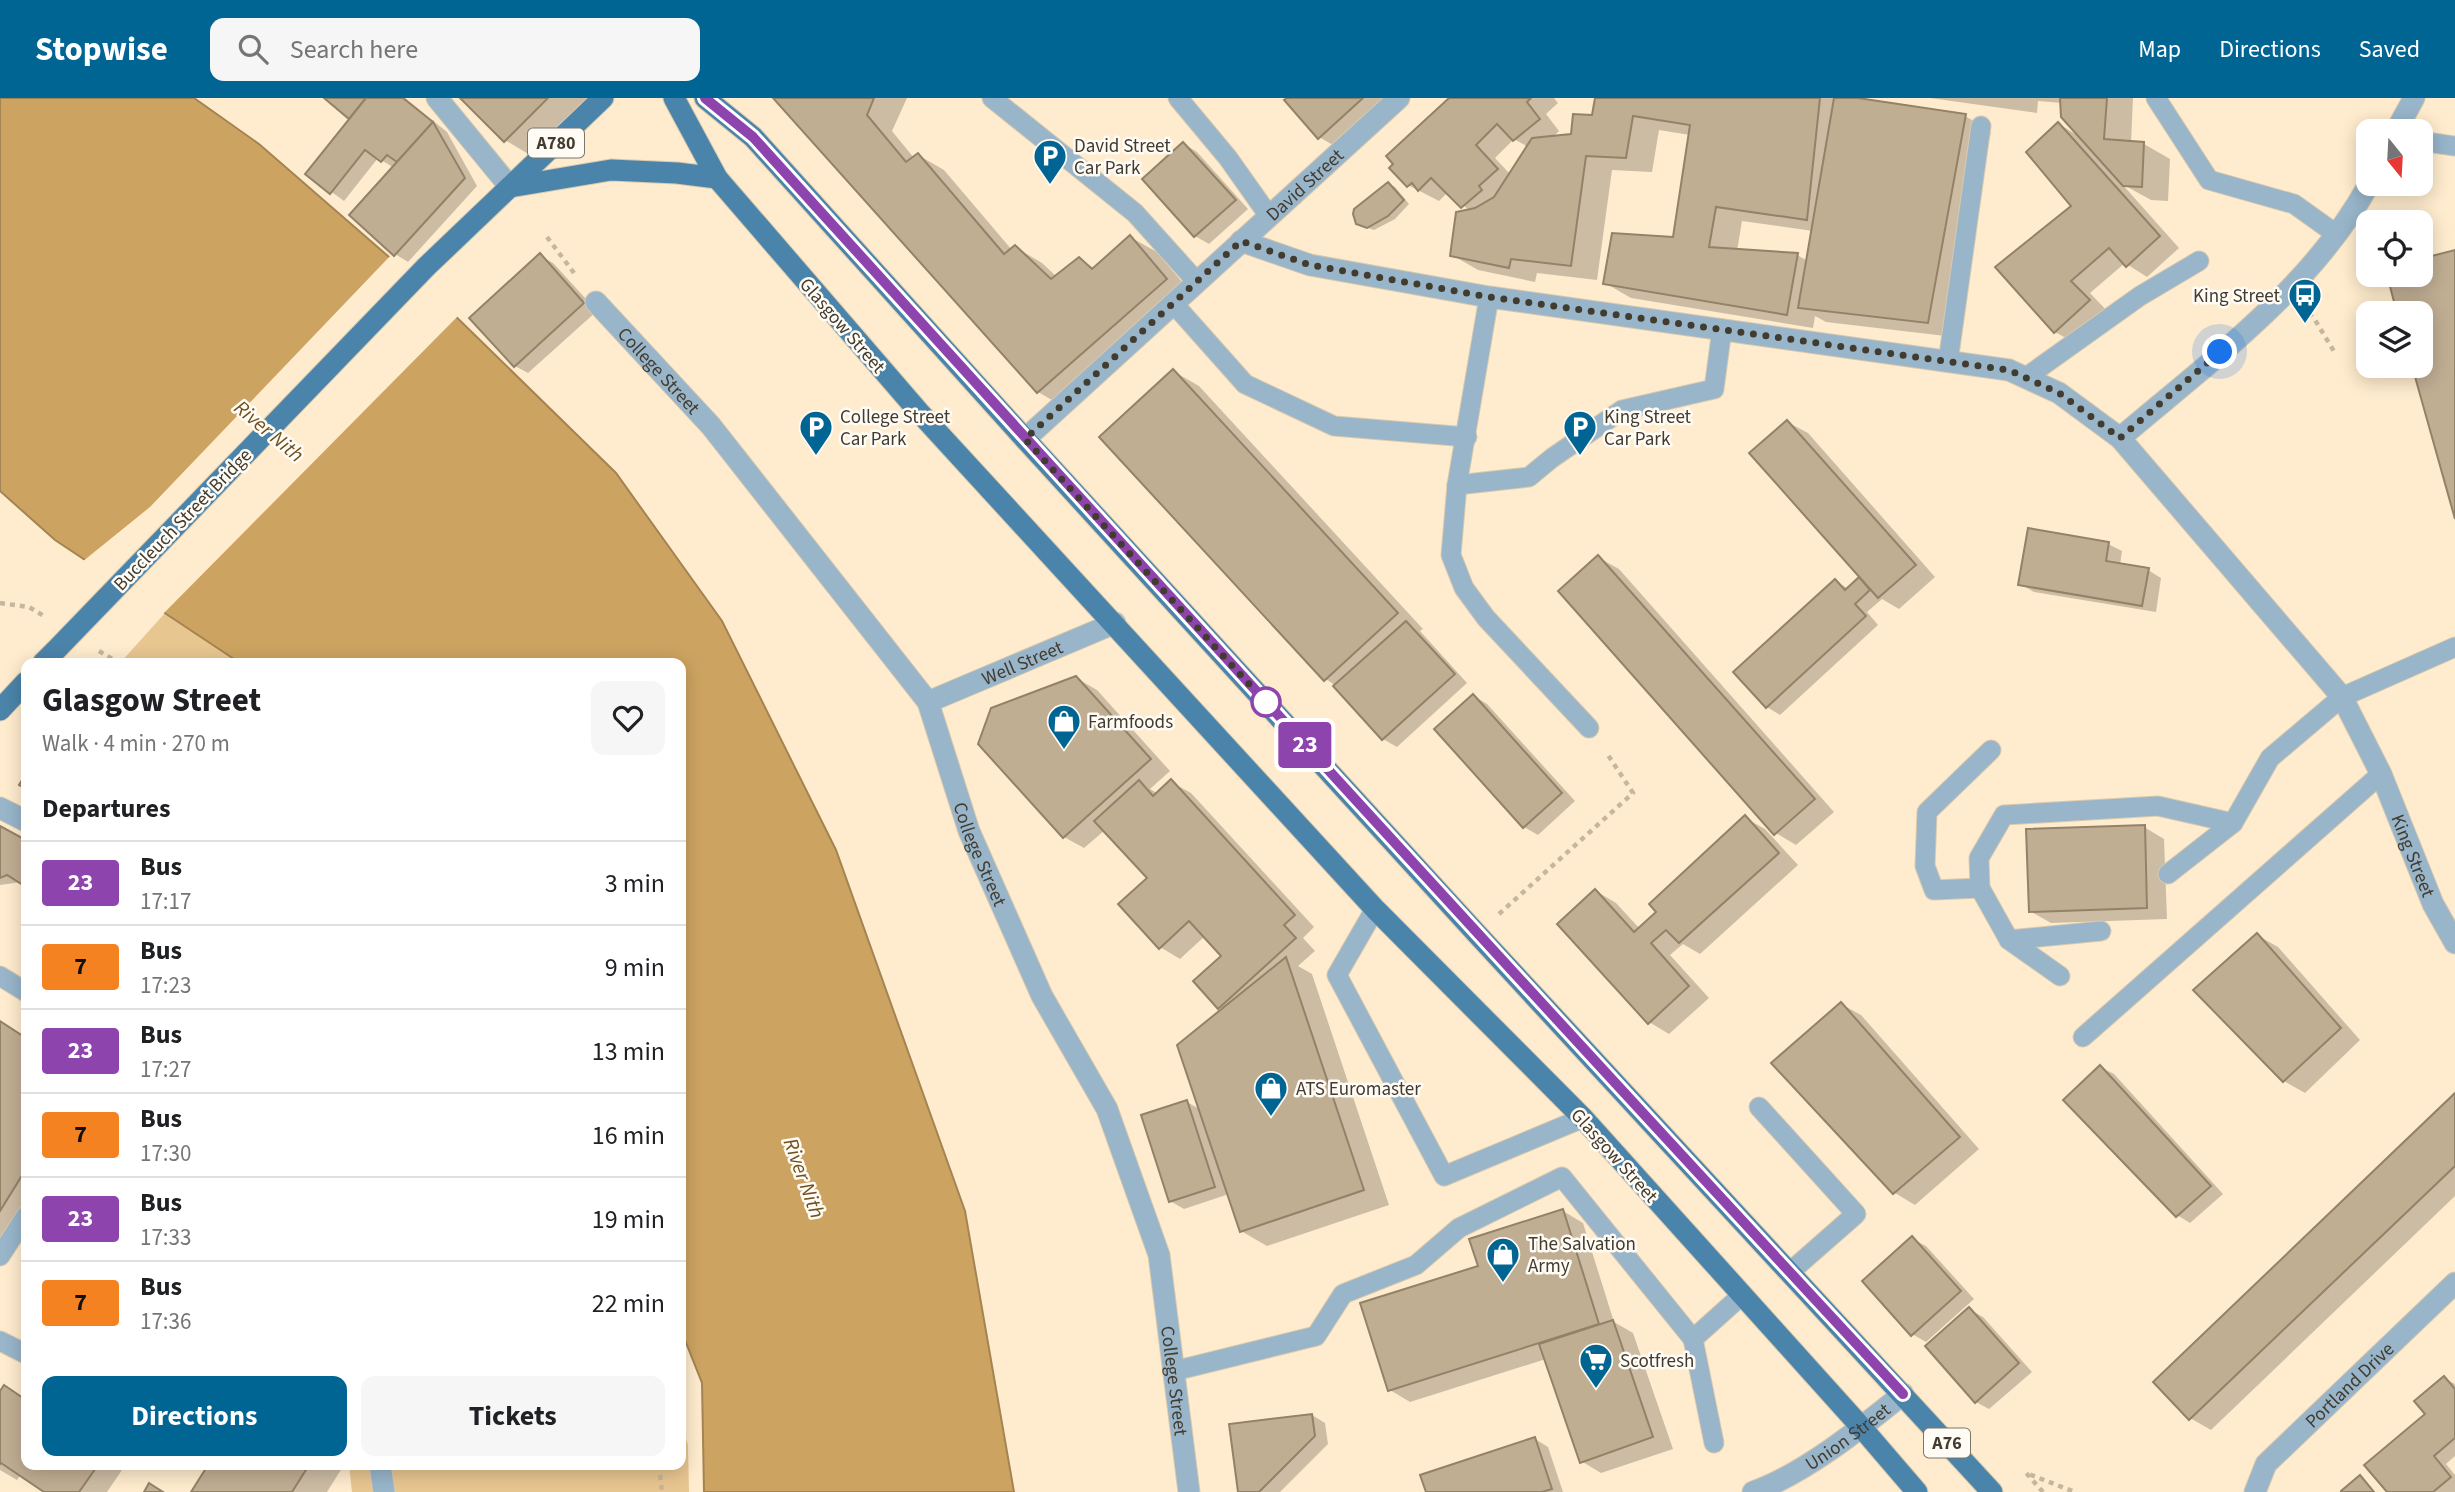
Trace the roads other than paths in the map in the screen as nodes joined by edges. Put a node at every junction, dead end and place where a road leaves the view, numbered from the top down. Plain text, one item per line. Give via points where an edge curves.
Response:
1 (437, 98) edge
2 (603, 98) edge
3 (674, 98) edge
4 (705, 98) edge
5 (992, 98) edge
6 (1178, 98) edge
7 (1398, 98) edge
8 (2156, 98) edge
9 (2410, 99) edge
10 (2401, 119) edge
11 (1981, 126) dead end
12 (2433, 143) edge
13 (2455, 146) edge
14 (717, 178) junction
15 (510, 187) junction
16 (2362, 196) edge
17 (1269, 216) junction
18 (2336, 234) junction
19 (1241, 241) junction
20 (2199, 261) dead end
21 (1197, 282) junction
22 (1489, 297) junction
23 (596, 302) road end
24 (1173, 303) junction
25 (1722, 329) junction
26 (1948, 362) junction
27 (2025, 378) junction
28 (1467, 437) junction
29 (2120, 438) junction
30 (1025, 439) junction
31 (1458, 485) junction
32 (1115, 622) junction
33 (2455, 647) edge
34 (49, 657) edge
35 (21, 687) edge
36 (2342, 697) junction
37 (928, 702) junction
38 (0, 710) edge
39 (1589, 729) road end
40 (1991, 750) dead end
41 (2381, 774) junction
42 (0, 808) edge
43 (21, 818) edge
44 (2233, 823) junction
45 (2168, 874) dead end
46 (1980, 888) junction
47 (1375, 909) junction
48 (2101, 931) dead end
49 (2009, 940) junction
50 (2455, 943) edge
51 (0, 976) edge
52 (2060, 976) dead end
53 (21, 989) edge
54 (2083, 1037) dead end
55 (1759, 1107) dead end
56 (1583, 1118) junction
57 (21, 1224) edge
58 (0, 1256) edge
59 (1790, 1272) junction
60 (2455, 1283) edge
61 (1742, 1295) junction
62 (1693, 1339) junction
63 (0, 1341) edge
64 (21, 1352) edge
65 (1174, 1371) junction
66 (1903, 1394) junction
67 (1862, 1428) junction
68 (1714, 1443) dead end
69 (381, 1470) edge
70 (384, 1492) edge
71 (1189, 1492) edge
72 (1754, 1492) edge
73 (1917, 1492) edge
74 (1992, 1492) edge
75 (2255, 1492) edge

1 - 15 street
2 - 15 main road, A780
3 - 14 main road, Glasgow Street / A76
4 - 30 main road, A76 via 753,137
5 - 21 lane via 1135,213
6 - 17 lane
7 - 17 street, David Street
8 - 18 lane via 2209,180 2294,204
9 - 10 street
11 - 26 lane
12 - 13 lane
14 - 15 main road via 611,170
14 - 32 main road, Glasgow Street / A76 via 919,412
15 - 34 main road, Buccleuch Street Bridge / A780, bridge via 426,267
16 - 18 street
17 - 19 street, David Street
18 - 29 street via 2304,274
19 - 21 street, David Street
19 - 22 street, King Street via 1310,265
20 - 27 lane via 2140,296
21 - 24 street, David Street
22 - 25 street, King Street
22 - 28 lane
23 - 37 street, College Street via 711,426
24 - 28 lane via 1245,384 1334,426
24 - 30 street, David Street
25 - 26 street, King Street
25 - 31 lane via 1714,389 1622,410 1529,477
26 - 27 street, King Street via 2009,370
27 - 29 street, King Street via 2059,393
28 - 31 lane
29 - 36 street, King Street
30 - 59 main road, A76
31 - 39 lane via 1451,555 1464,588
32 - 37 street, Well Street
32 - 47 main road, Glasgow Street / A76
33 - 36 lane
35 - 38 main road
36 - 41 street, King Street
36 - 44 lane via 2270,758
37 - 65 street, College Street via 975,844 1042,996 1107,1109 1159,1255
40 - 46 lane via 1927,812 1925,866 1934,890
41 - 50 street, King Street via 2433,904
41 - 54 lane
42 - 43 street
44 - 45 lane
44 - 46 lane via 2158,806 2004,815 1979,858
46 - 49 lane
47 - 56 main road, Glasgow Street / A76
47 - 56 lane via 1337,975 1444,1176
48 - 49 lane
49 - 52 lane
51 - 53 lane
55 - 59 lane via 1856,1214
56 - 61 main road, Glasgow Street / A76
57 - 58 lane
59 - 66 main road, A76
60 - 75 street, Portland Drive via 2266,1464
61 - 62 lane
61 - 67 main road, Glasgow Street / A76
62 - 65 lane via 1562,1177 1459,1228 1416,1265 1343,1294 1316,1336
62 - 68 lane
63 - 64 lane
65 - 71 street, College Street
66 - 67 street, Union Street
66 - 74 main road, A76
67 - 72 street, Union Street via 1774,1485
67 - 73 main road, A76
69 - 70 street

